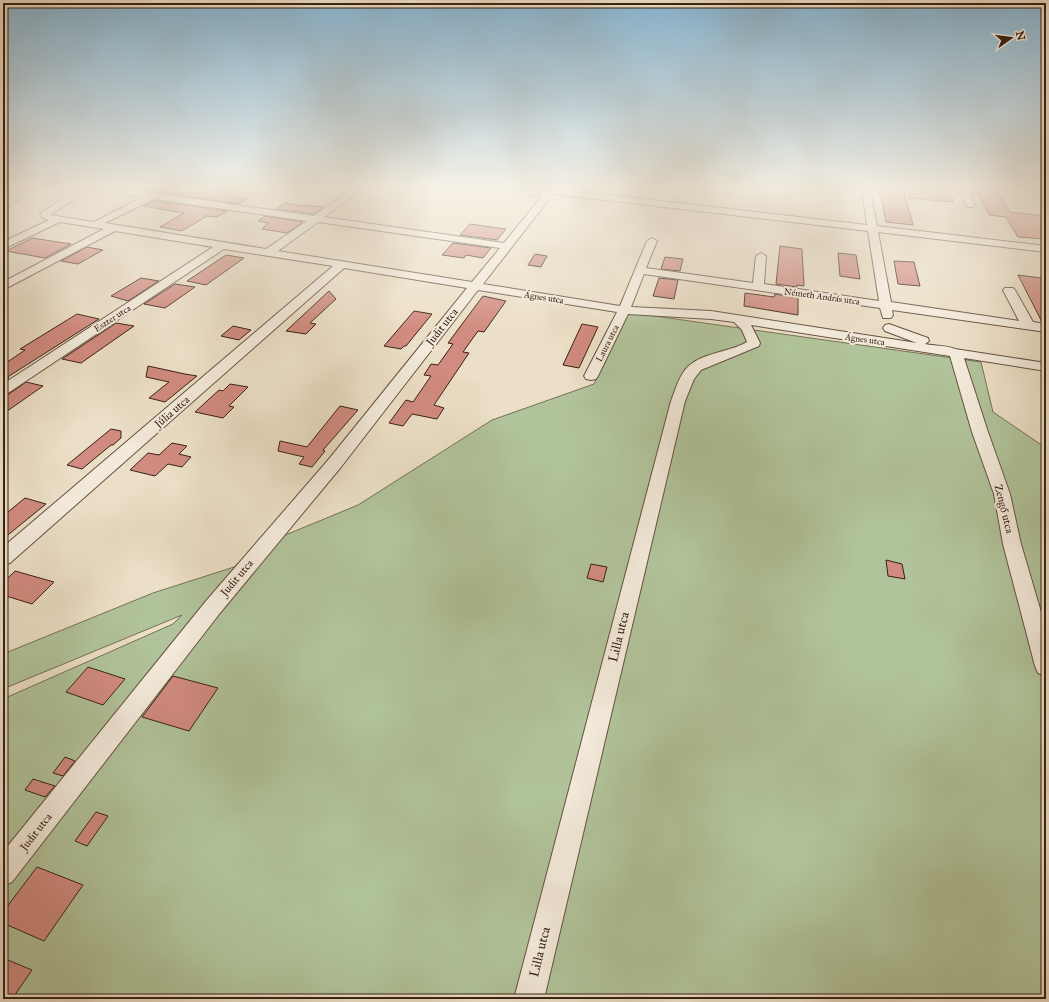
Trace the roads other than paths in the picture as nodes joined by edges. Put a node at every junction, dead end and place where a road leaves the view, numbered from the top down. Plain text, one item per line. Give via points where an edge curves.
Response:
1 (24, 236) edge
2 (99, 236) edge
3 (160, 236) edge
4 (292, 236) edge
5 (435, 236) edge
6 (515, 236) edge
7 (873, 236) edge
8 (928, 236) edge
9 (652, 241) dead end
10 (3, 246) edge
11 (221, 246) junction
12 (507, 246) junction
13 (1046, 250) edge
14 (268, 253) junction
15 (761, 256) dead end
16 (341, 265) junction
17 (640, 270) junction
18 (475, 286) junction
19 (758, 286) junction
20 (3, 287) edge
21 (1009, 290) dead end
22 (885, 305) junction
23 (624, 310) junction
24 (739, 320) junction
25 (1028, 325) junction
26 (889, 328) junction
27 (1046, 328) edge
28 (893, 344) junction
29 (956, 354) junction
30 (1046, 367) edge
31 (591, 376) dead end
32 (3, 390) edge
33 (3, 558) edge
34 (1046, 666) edge
35 (3, 873) edge
36 (529, 999) edge

1 - 10 street
2 - 20 street
3 - 11 street, Ágnes utca
4 - 14 street
5 - 12 street
6 - 12 street, Judit utca
7 - 22 street
8 - 13 street
9 - 17 street
11 - 14 street, Ágnes utca
11 - 32 street, Eszter utca
12 - 18 street, Judit utca
14 - 16 street, Ágnes utca
15 - 19 street
16 - 18 street, Ágnes utca
16 - 33 street, Júlia utca
17 - 19 street, Németh András utca
17 - 23 street
18 - 23 street, Ágnes utca
18 - 35 street, Judit utca via 335,463 213,607
19 - 22 street, Németh András utca
21 - 25 street
22 - 25 street, Németh András utca
22 - 26 street
23 - 24 street, Ágnes utca via 710,315
23 - 31 street, Laura utca
24 - 28 street, Ágnes utca
24 - 36 street, Lilla utca via 747,328 754,343 747,348 705,362 691,371 678,401
25 - 27 street, Németh András utca
26 - 28 street
26 - 29 street
28 - 29 street, Ágnes utca
29 - 30 street, Ágnes utca
29 - 34 street, Zengő utca via 1002,494 1012,544

